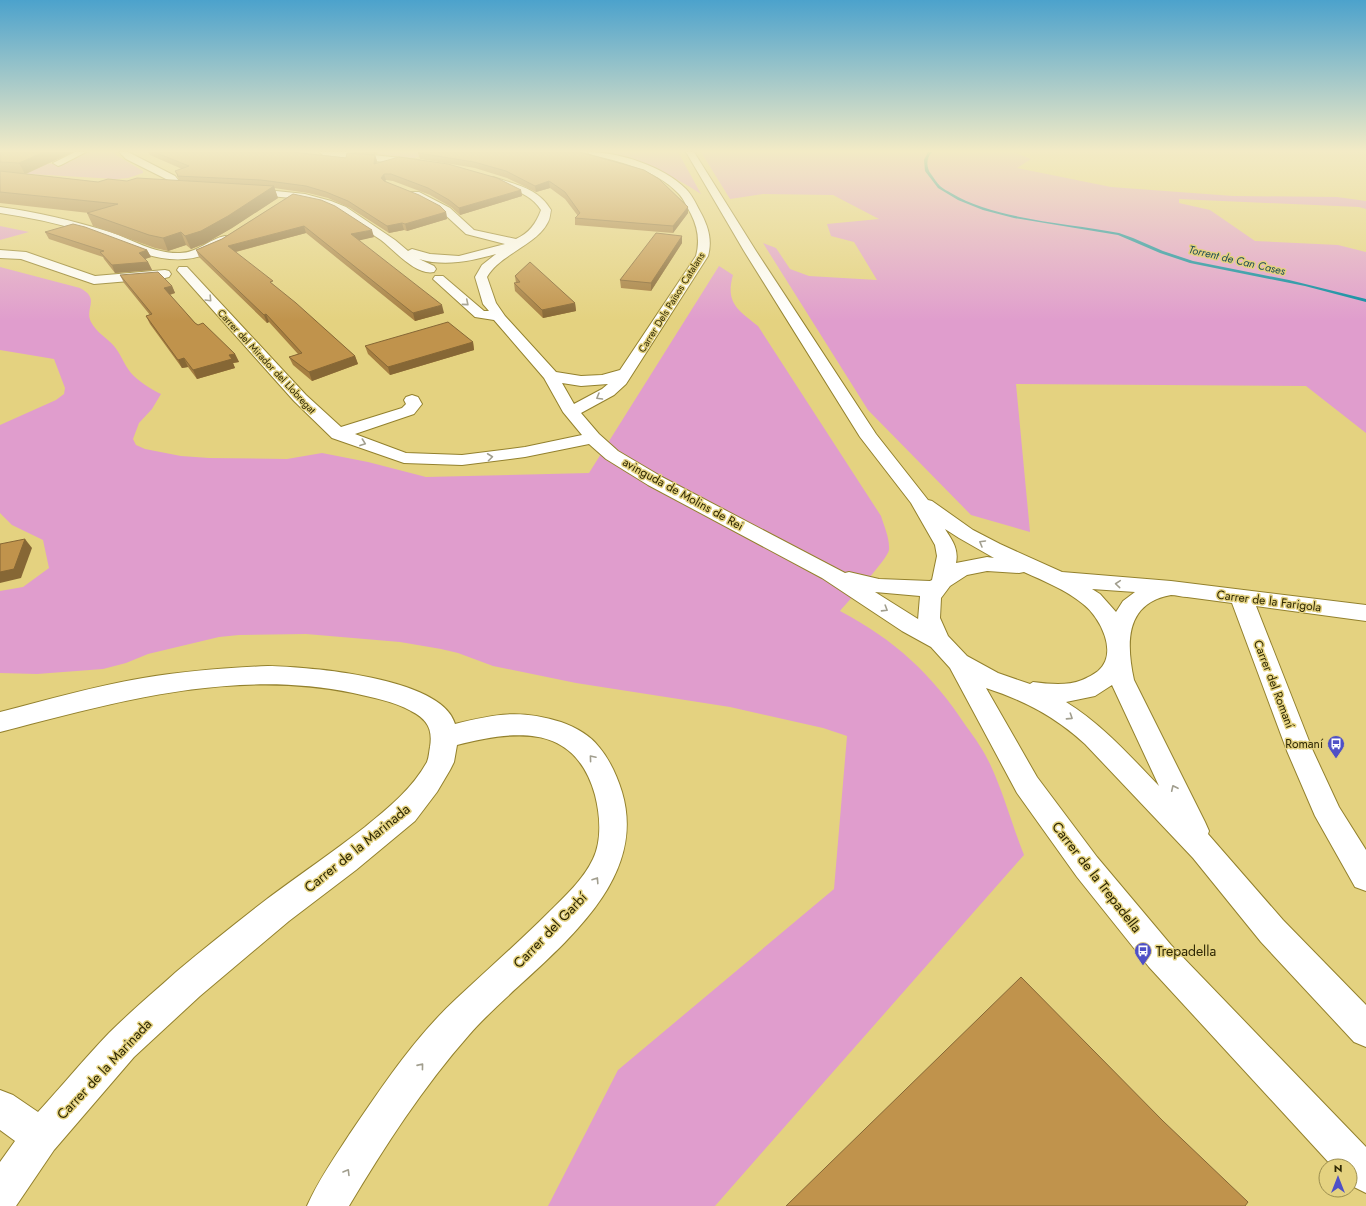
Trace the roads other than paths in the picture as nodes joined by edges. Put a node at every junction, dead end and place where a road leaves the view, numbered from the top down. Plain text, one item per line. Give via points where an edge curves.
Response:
1 (340, 208) edge
2 (443, 208) edge
3 (545, 208) edge
4 (693, 208) edge
5 (724, 208) edge
6 (0, 210) edge
7 (235, 232) edge
8 (518, 243) junction
9 (400, 249) junction
10 (0, 254) edge
11 (459, 259) junction
12 (182, 263) junction
13 (485, 270) junction
14 (434, 274) junction
15 (498, 317) junction
16 (626, 372) junction
17 (551, 376) junction
18 (412, 400) dead end
19 (571, 412) junction
20 (338, 434) junction
21 (593, 438) junction
22 (919, 501) junction
23 (829, 573) junction
24 (1049, 575) junction
25 (939, 585) junction
26 (1171, 588) junction
27 (1241, 597) junction
28 (1366, 613) edge
29 (939, 640) junction
30 (1118, 649) junction
31 (959, 662) junction
32 (1023, 691) junction
33 (0, 722) edge
34 (445, 737) junction
35 (1203, 849) junction
36 (1366, 877) edge
37 (1366, 1030) edge
38 (0, 1108) edge
39 (41, 1138) junction
40 (1366, 1174) edge
41 (0, 1195) edge
42 (327, 1206) edge

1 - 9 street
2 - 8 street via 470,232
3 - 8 street via 543,224
4 - 16 street, Carrer Dels Països Catalans via 704,231 702,256
5 - 22 street via 869,437
6 - 12 street via 66,222
7 - 12 street
8 - 11 street
8 - 13 street
9 - 11 street via 429,258
9 - 14 street via 406,257
10 - 12 street via 22,255 94,280 125,278 162,271
11 - 13 street via 480,261 485,264
11 - 14 street via 439,263
12 -> 20 street, Carrer del Mirador del Llobregat via 300,398
13 - 14 street via 463,280
13 - 15 street, avinguda de Molins de Rei via 481,277 482,282
14 -> 15 street via 480,314
15 - 17 street, avinguda de Molins de Rei
16 - 17 street via 604,380 588,381
16 -> 19 street, Carrer Dels Països Catalans via 608,392
17 - 19 street, avinguda de Molins de Rei
18 - 20 street via 414,404 408,410
19 - 21 street, avinguda de Molins de Rei
20 -> 21 street, Carrer del Mirador del Llobregat via 404,458 455,460 525,452
21 - 23 street, avinguda de Molins de Rei via 612,455 655,481
24 -> 22 street via 966,534
22 - 25 street via 945,544 947,556
23 - 25 street, avinguda de Molins de Rei via 879,586
23 -> 29 street, avinguda de Molins de Rei via 910,625
24 - 25 street via 1014,565 987,564 962,569
26 -> 24 street, Carrer de la Farigola
24 - 30 street via 1092,599 1109,618
25 - 29 street via 930,597 929,618
26 - 27 street, Carrer de la Farigola
26 - 30 street, Carrer de la Farigola via 1144,596 1132,604 1124,617
27 - 28 street, Carrer de la Farigola
27 - 36 street, Carrer del Romaní via 1303,758 1329,816
29 - 31 street
30 - 32 street via 1107,677 1086,688 1058,694
35 -> 30 street via 1122,680
31 - 32 street via 989,680
31 - 40 street, Carrer de la Trepadella via 1027,785 1087,867 1160,956
32 -> 35 street via 1053,706 1094,736
33 - 34 street, Carrer de la Marinada via 143,687 207,678 304,676 401,694 424,706 441,721
34 - 39 street, Carrer de la Marinada via 441,762 405,812 278,910 188,984 122,1045
42 -> 34 street, Carrer del Garbí via 365,1143 420,1067 458,1021 573,910 603,870 611,847 614,828 609,794 595,762 581,746 565,735 548,728 510,724
35 - 37 street via 1272,931
38 - 39 street
39 - 41 street, Carrer de la Marinada

